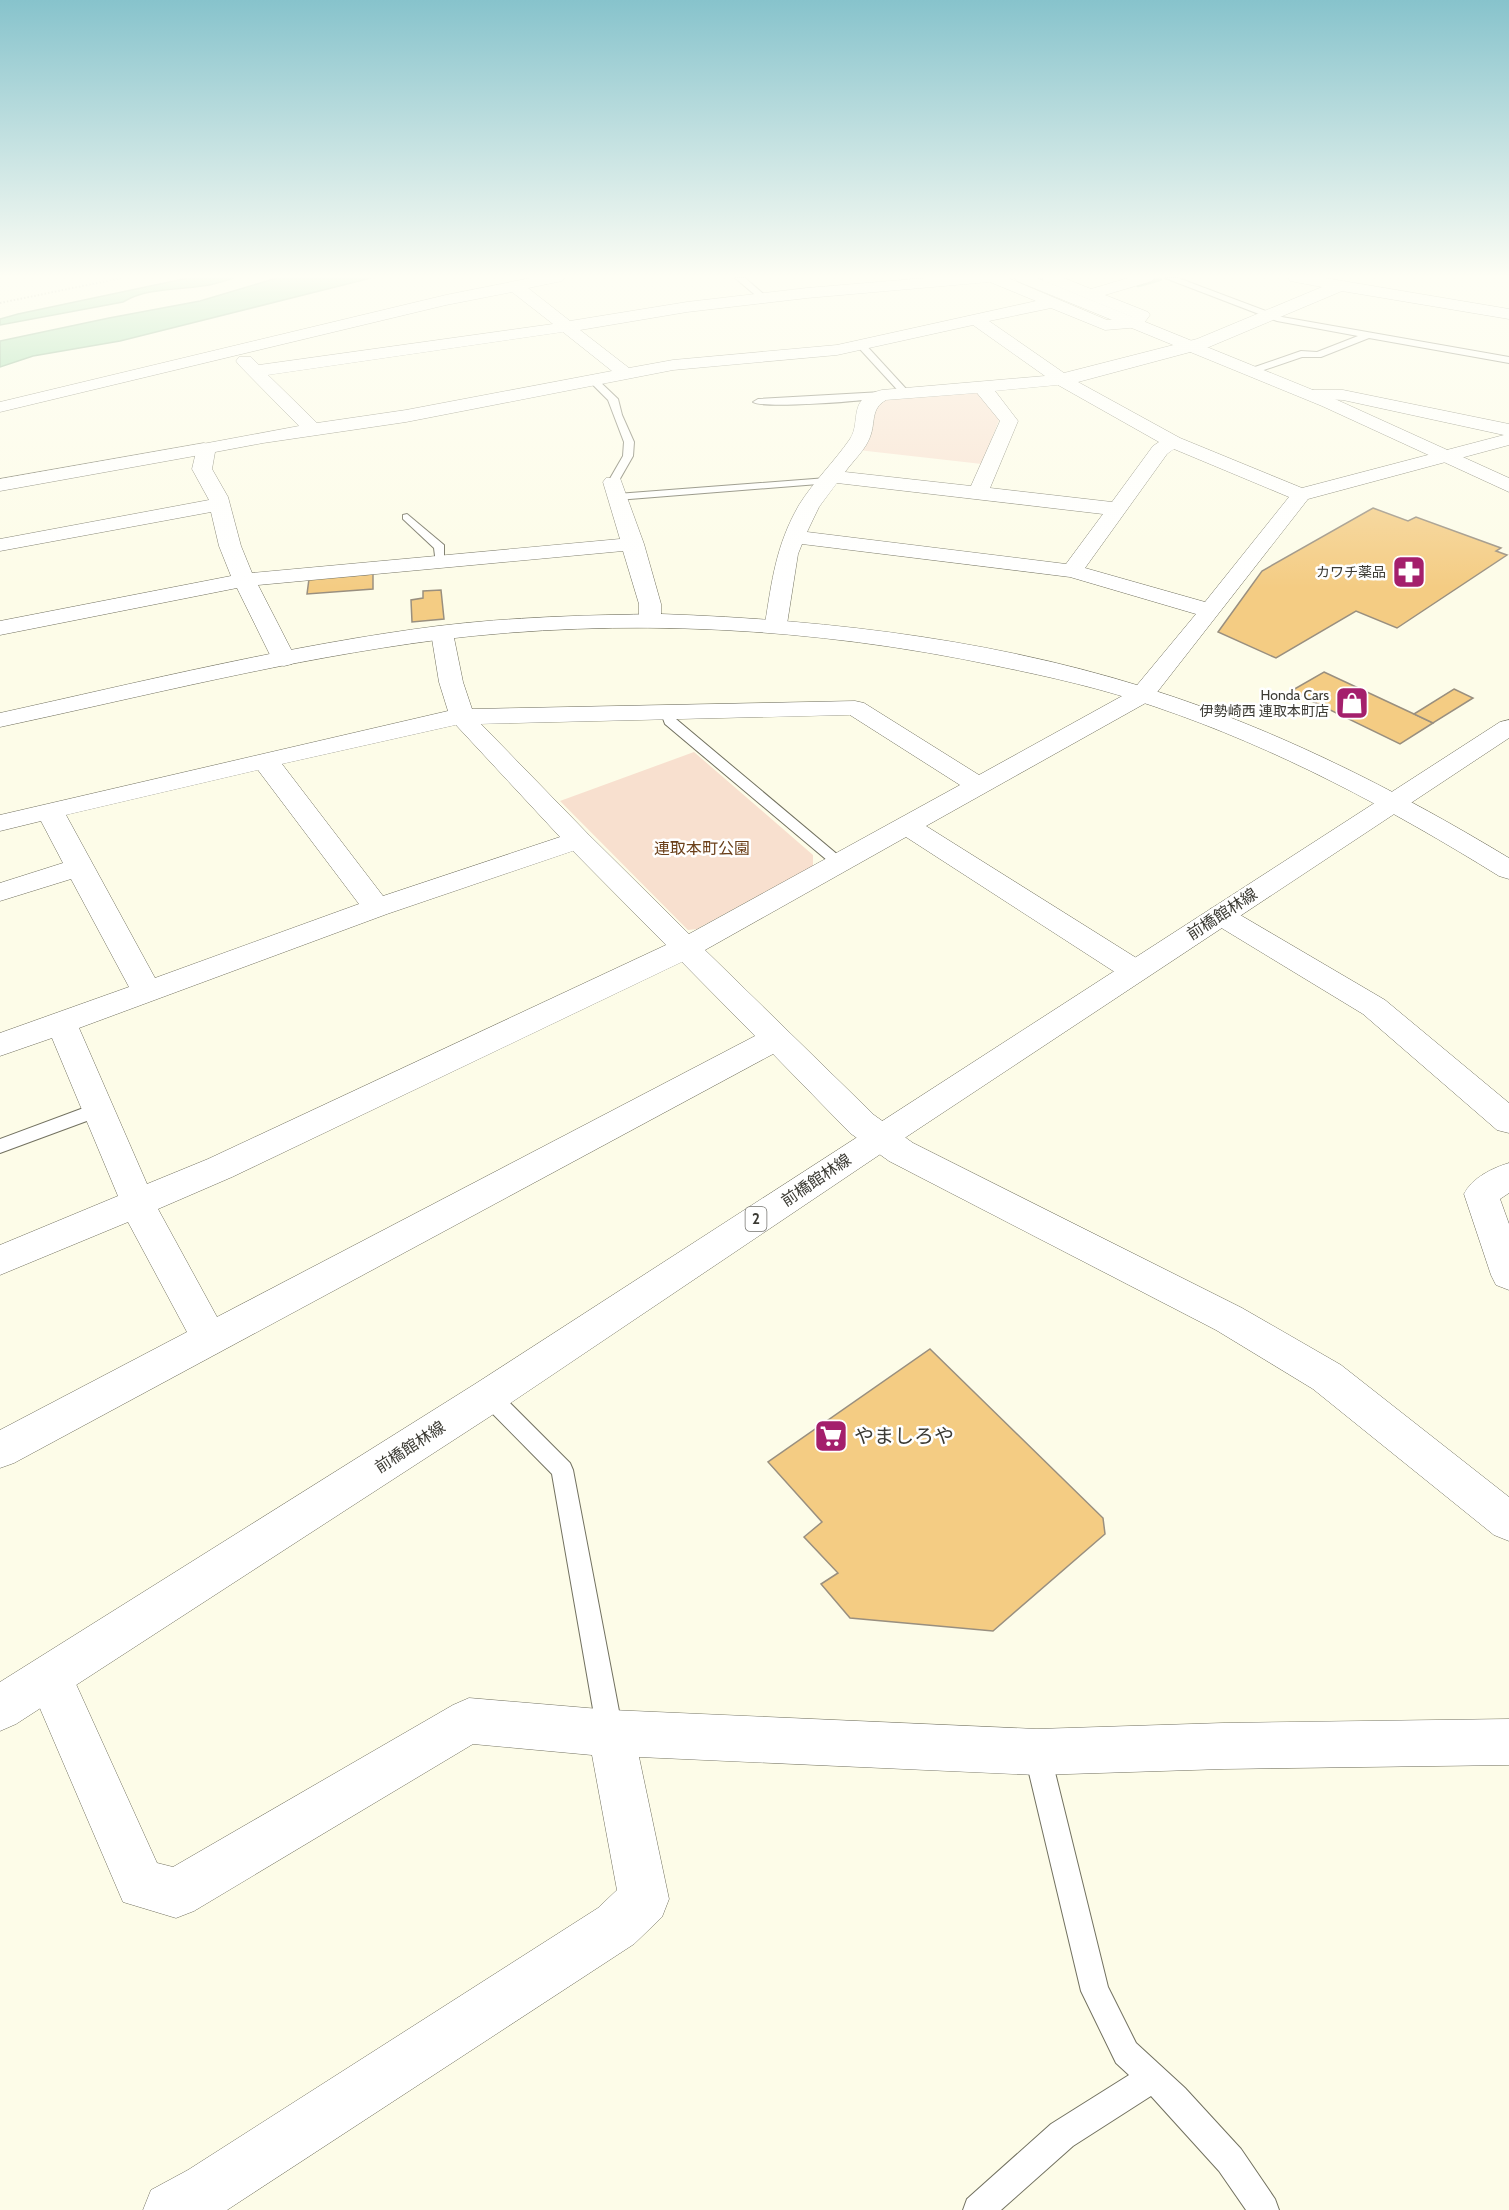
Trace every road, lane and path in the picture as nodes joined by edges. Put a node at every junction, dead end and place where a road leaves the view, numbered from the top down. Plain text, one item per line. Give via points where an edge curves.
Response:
1 (107, 381) edge
2 (266, 381) edge
3 (594, 381) joint
4 (894, 381) edge
5 (1049, 381) edge
6 (1064, 381) edge
7 (1278, 381) edge
8 (982, 387) junction
9 (906, 394) junction
10 (1310, 394) junction
11 (882, 395) junction
12 (758, 402) dead end
13 (0, 407) edge
14 (313, 430) junction
15 (1509, 430) edge
16 (1509, 439) edge
17 (1173, 442) junction
18 (204, 449) junction
19 (1449, 456) junction
20 (829, 478) junction
21 (0, 485) edge
22 (1509, 486) edge
23 (615, 490) junction
24 (978, 494) junction
25 (1301, 495) junction
26 (219, 504) junction
27 (1116, 509) junction
28 (407, 517) dead end
29 (795, 537) junction
30 (633, 544) junction
31 (0, 545) edge
32 (440, 562) junction
33 (1072, 571) junction
34 (244, 580) junction
35 (1210, 611) junction
36 (650, 620) junction
37 (776, 624) junction
38 (0, 628) edge
39 (442, 633) junction
40 (284, 659) junction
41 (1142, 695) junction
42 (668, 713) junction
43 (462, 717) junction
44 (0, 720) edge
45 (1509, 727) edge
46 (268, 761) junction
47 (977, 785) junction
48 (1394, 802) junction
49 (52, 812) junction
50 (0, 823) edge
51 (906, 825) junction
52 (578, 840) junction
53 (839, 863) junction
54 (79, 867) junction
55 (1509, 870) edge
56 (0, 892) edge
57 (377, 908) junction
58 (1221, 915) junction
59 (688, 947) junction
60 (1135, 971) junction
61 (147, 991) junction
62 (61, 1023) junction
63 (778, 1038) junction
64 (0, 1045) edge
65 (98, 1110) junction
66 (1509, 1121) edge
67 (879, 1138) junction
68 (0, 1146) edge
69 (1509, 1176) edge
70 (138, 1204) junction
71 (0, 1261) edge
72 (1509, 1275) edge
73 (210, 1339) junction
74 (489, 1396) junction
75 (0, 1450) edge
76 (1509, 1522) edge
77 (50, 1678) junction
78 (0, 1708) edge
79 (610, 1733) junction
80 (1509, 1742) edge
81 (1038, 1752) junction
82 (1153, 2077) junction
83 (198, 2203) edge
84 (978, 2210) edge
85 (1264, 2210) edge

1 - 13 street
2 - 14 street
3 - 14 street
3 - 23 lane via 613,399 629,442
4 - 9 lane
5 - 8 street
6 - 17 street
7 - 10 street
8 - 9 street
8 - 24 street via 1009,421
9 - 11 street
10 - 15 street via 1342,395
10 - 19 street
11 - 12 lane
11 - 20 street via 871,401 861,437
14 - 18 street
16 - 19 street
17 - 25 street
17 - 27 street via 1160,450
18 - 21 street
18 - 26 street via 202,469
19 - 22 street
19 - 25 street
20 - 23 lane
20 - 24 street
20 - 29 street via 809,506
23 - 30 street
24 - 27 street
25 - 35 street
26 - 31 street
26 - 34 street
27 - 33 street
28 - 32 lane via 440,547
29 - 33 street
29 - 37 street via 788,554
30 - 32 street
30 - 36 street via 650,604
32 - 34 street
33 - 35 street
34 - 38 street
34 - 40 street
35 - 41 street
36 - 37 street
36 - 39 street via 536,624
37 - 41 street via 965,651
39 - 40 street
39 - 43 street
40 - 44 street
41 - 47 street
41 - 48 street via 1305,758
42 - 43 street
42 - 47 street via 855,708
42 - 53 lane via 670,722
43 - 46 street
43 - 52 street
45 - 48 street, 前橋館林線 / 2
46 - 49 street
46 - 57 street
47 - 51 street
48 - 55 street
48 - 58 street, 前橋館林線 / 2
49 - 50 street
49 - 54 street
51 - 53 street
51 - 60 street
52 - 57 street
52 - 59 street
53 - 59 street
54 - 56 street
54 - 61 street
57 - 61 street
58 - 60 street, 前橋館林線 / 2
58 - 66 street via 1374,1007
59 - 63 street
59 - 70 street
60 - 67 street, 前橋館林線 / 2
61 - 62 street
62 - 64 street
62 - 65 street
63 - 67 street
63 - 73 street
65 - 68 lane
65 - 70 street
67 - 74 street, 前橋館林線 / 2
67 - 76 street via 924,1165 1229,1319 1327,1377
69 - 72 street via 1481,1194
70 - 71 street
70 - 73 street
73 - 75 street
74 - 77 street, 前橋館林線 / 2
74 - 79 lane via 562,1470
77 - 78 street, 前橋館林線 / 2
77 - 79 street via 141,1884 176,1893 469,1721
79 - 81 street
79 - 83 street via 644,1899 616,1926
80 - 81 street
81 - 82 lane via 1095,1991 1126,2053
82 - 84 lane via 1062,2134
82 - 85 lane via 1230,2160

